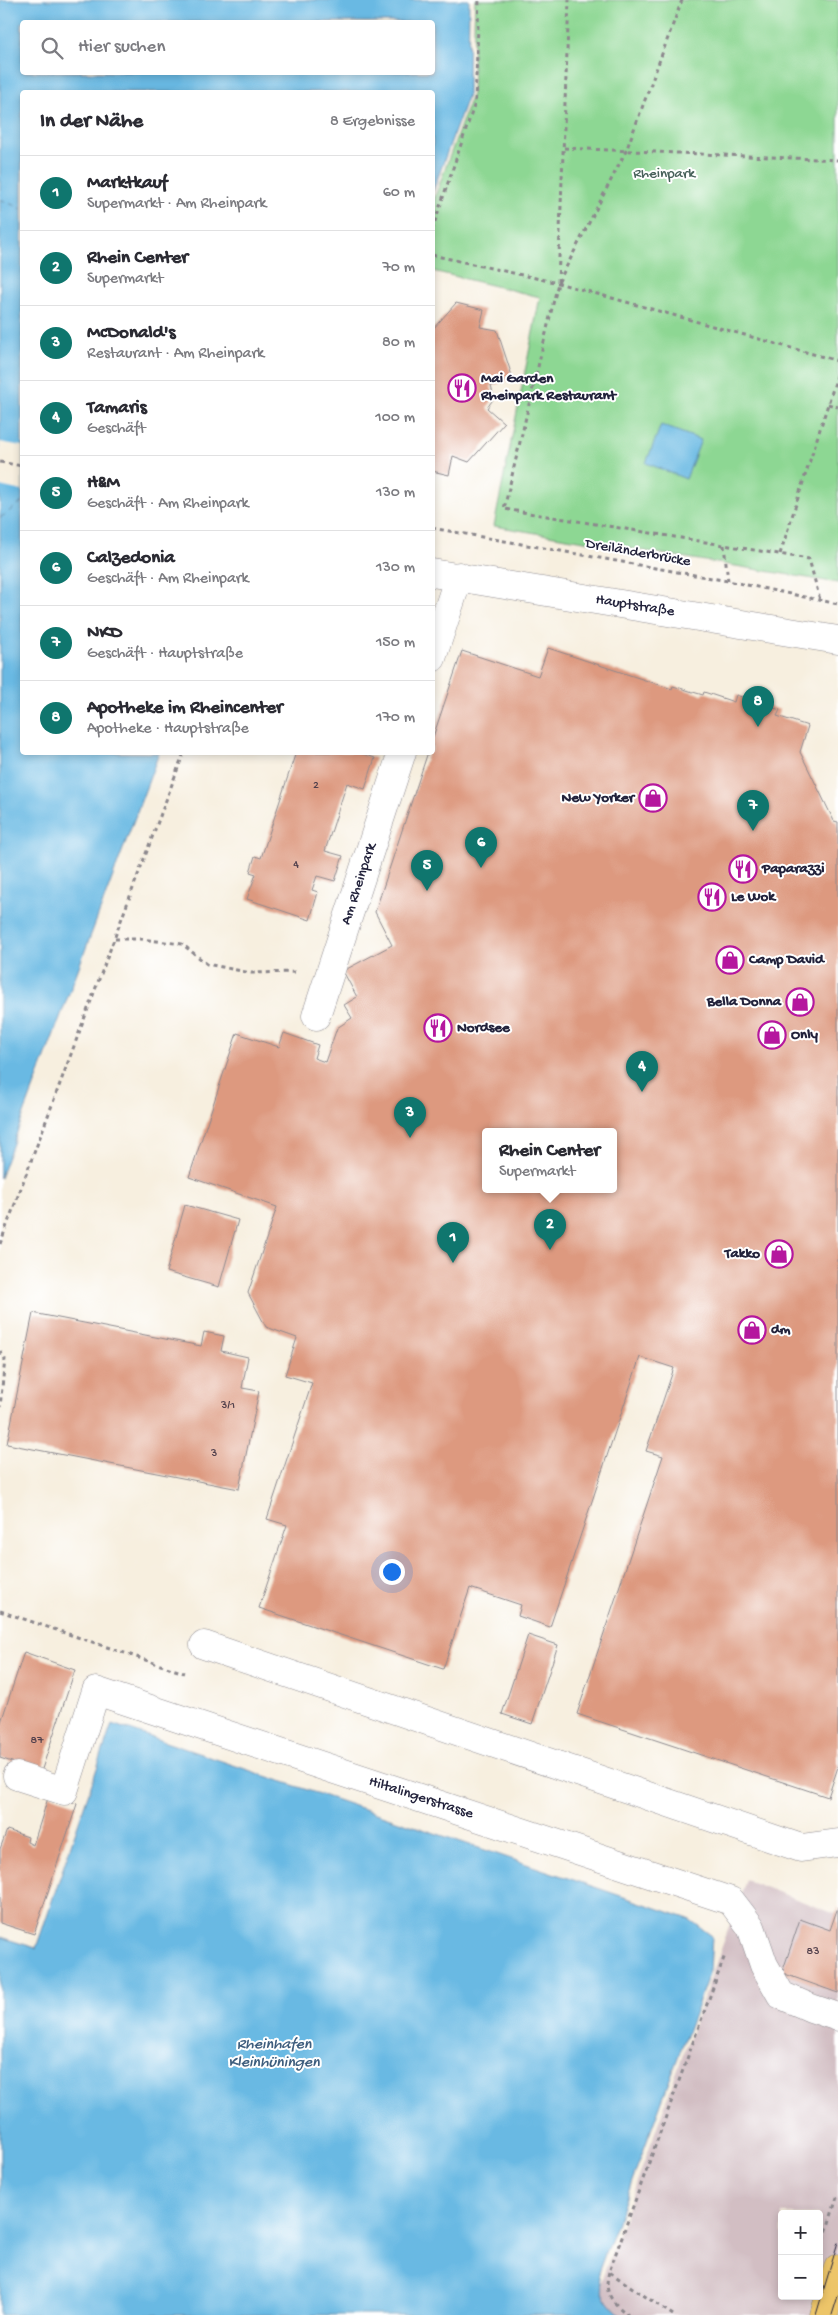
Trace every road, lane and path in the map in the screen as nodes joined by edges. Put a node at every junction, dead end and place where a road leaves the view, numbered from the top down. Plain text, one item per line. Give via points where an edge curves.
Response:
1 (479, 0) edge
2 (570, 0) edge
3 (682, 0) edge
4 (564, 148) junction
5 (626, 151) junction
6 (838, 160) edge
7 (435, 221) edge
8 (435, 256) edge
9 (558, 284) junction
10 (838, 362) edge
11 (838, 373) edge
12 (828, 404) junction
13 (838, 407) edge
14 (0, 462) edge
15 (20, 466) edge
16 (435, 529) edge
17 (724, 545) junction
18 (780, 554) junction
19 (435, 573) edge
20 (459, 576) junction
21 (728, 581) junction
22 (820, 600) junction
23 (838, 604) edge
24 (838, 640) edge
25 (435, 649) edge
26 (183, 755) edge
27 (401, 755) edge
28 (115, 939) junction
29 (330, 971) junction
30 (316, 1016) dead end
31 (0, 1244) edge
32 (0, 1351) edge
33 (0, 1407) edge
34 (0, 1611) edge
35 (204, 1645) dead end
36 (185, 1673) dead end
37 (18, 1776) dead end
38 (838, 1843) edge
39 (726, 1946) dead end
40 (838, 2017) edge
41 (838, 2194) edge
42 (823, 2241) edge
43 (838, 2270) edge
44 (609, 2272) junction
45 (628, 2315) edge
46 (673, 2315) edge
47 (824, 2315) edge

1 - 7 path via 475,103
2 - 4 path
3 - 5 path
4 - 5 path
4 - 9 path
5 - 6 path
5 - 9 path
8 - 9 path
9 - 10 path
9 - 17 path via 504,510
11 - 12 path
12 - 13 path
12 - 18 path
14 - 15 path
16 - 21 path, Dreiländerbrücke
17 - 18 path
17 - 21 path
18 - 22 path via 809,559
19 - 20 street, Hauptstraße
20 - 24 street, Hauptstraße
20 - 25 street
21 - 22 path, Dreiländerbrücke
22 - 23 path, Dreiländerbrücke
26 - 28 path
27 - 29 street, Am Rheinpark
28 - 29 path via 182,944 207,964 251,973
28 - 31 path
29 - 30 street, Am Rheinpark
32 - 33 path via 5,1359
34 - 36 path
35 - 38 street via 801,1848
37 - 40 street, Hiltalingerstrasse via 64,1791 96,1692 731,1901 751,1927 764,1965 781,1995
39 - 44 path
41 - 42 path
43 - 47 main road
44 - 45 path via 606,2284 610,2298
44 - 46 path

